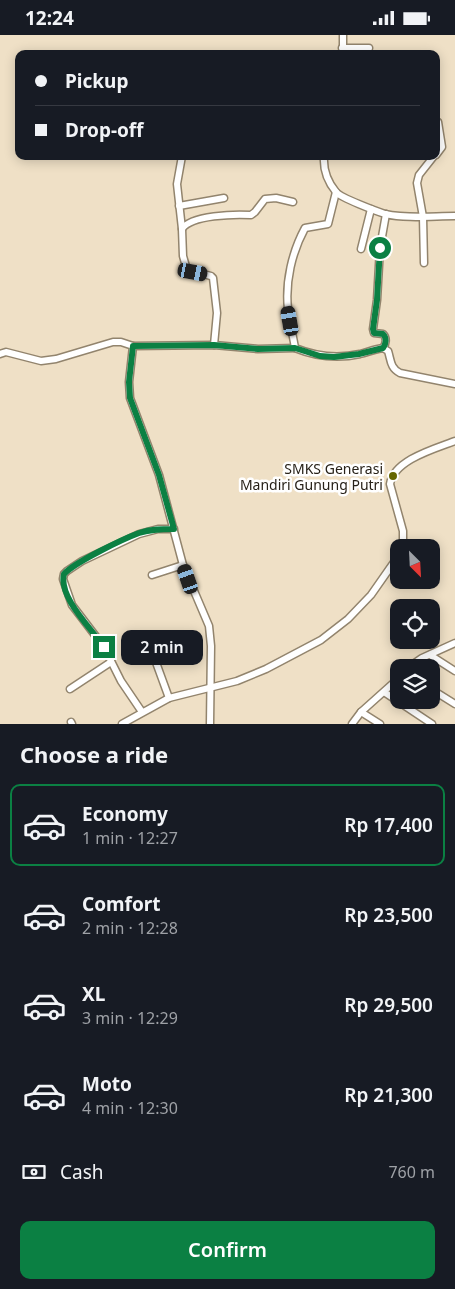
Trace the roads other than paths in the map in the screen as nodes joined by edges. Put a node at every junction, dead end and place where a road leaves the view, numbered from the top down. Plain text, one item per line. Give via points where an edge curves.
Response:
1 (343, 35) edge
2 (369, 48) dead end
3 (342, 50) edge
4 (351, 50) edge
5 (440, 134) edge
6 (440, 149) edge
7 (181, 160) edge
8 (324, 160) edge
9 (431, 160) edge
10 (336, 192) junction
11 (224, 199) dead end
12 (293, 202) dead end
13 (179, 206) junction
14 (371, 209) junction
15 (386, 214) junction
16 (455, 216) edge
17 (423, 217) junction
18 (182, 229) junction
19 (361, 249) dead end
20 (424, 263) dead end
21 (214, 345) junction
22 (133, 346) junction
23 (295, 348) junction
24 (383, 348) junction
25 (0, 353) edge
26 (455, 384) edge
27 (455, 441) edge
28 (174, 529) junction
29 (403, 539) edge
30 (183, 565) junction
31 (390, 568) edge
32 (152, 575) dead end
33 (455, 643) edge
34 (150, 646) dead end
35 (430, 655) junction
36 (423, 659) edge
37 (112, 662) junction
38 (455, 671) edge
39 (390, 686) edge
40 (210, 688) junction
41 (70, 689) dead end
42 (384, 692) junction
43 (440, 695) edge
44 (169, 698) junction
45 (455, 704) edge
46 (142, 712) junction
47 (361, 712) junction
48 (122, 724) edge
49 (210, 724) edge
50 (352, 724) edge
51 (380, 724) edge
52 (432, 724) edge

1 - 3 street
2 - 4 street
5 - 6 street
7 - 13 street via 177,184
8 - 10 street via 324,170
9 - 17 street via 417,183
10 - 14 street
10 - 23 street via 328,224 304,229 289,272 288,307
11 - 13 street
12 - 18 street via 266,199 251,215 220,216 191,222
13 - 18 street
14 - 15 street
14 - 19 street
15 - 17 street
15 - 24 street via 373,329 374,333 385,336
16 - 17 street
17 - 20 street
18 - 21 street via 185,267 213,278
21 - 22 street
21 - 23 street
22 - 25 street via 113,342 41,361
22 - 28 street via 130,398 159,475
23 - 24 street via 334,357
24 - 26 street via 388,351 394,370
27 - 29 street via 410,460 391,477
28 - 30 street
28 - 37 street via 139,533 82,561 64,574 63,583 72,605
30 - 32 street
30 - 40 street via 208,626
31 - 40 street via 371,595 321,640 266,669
33 - 35 street
34 - 44 street
35 - 36 street
35 - 38 street
37 - 41 street
37 - 46 street
39 - 42 street
40 - 44 street
40 - 49 street
42 - 47 street
42 - 52 street
43 - 45 street
44 - 46 street
46 - 48 street
47 - 50 street
47 - 51 street

